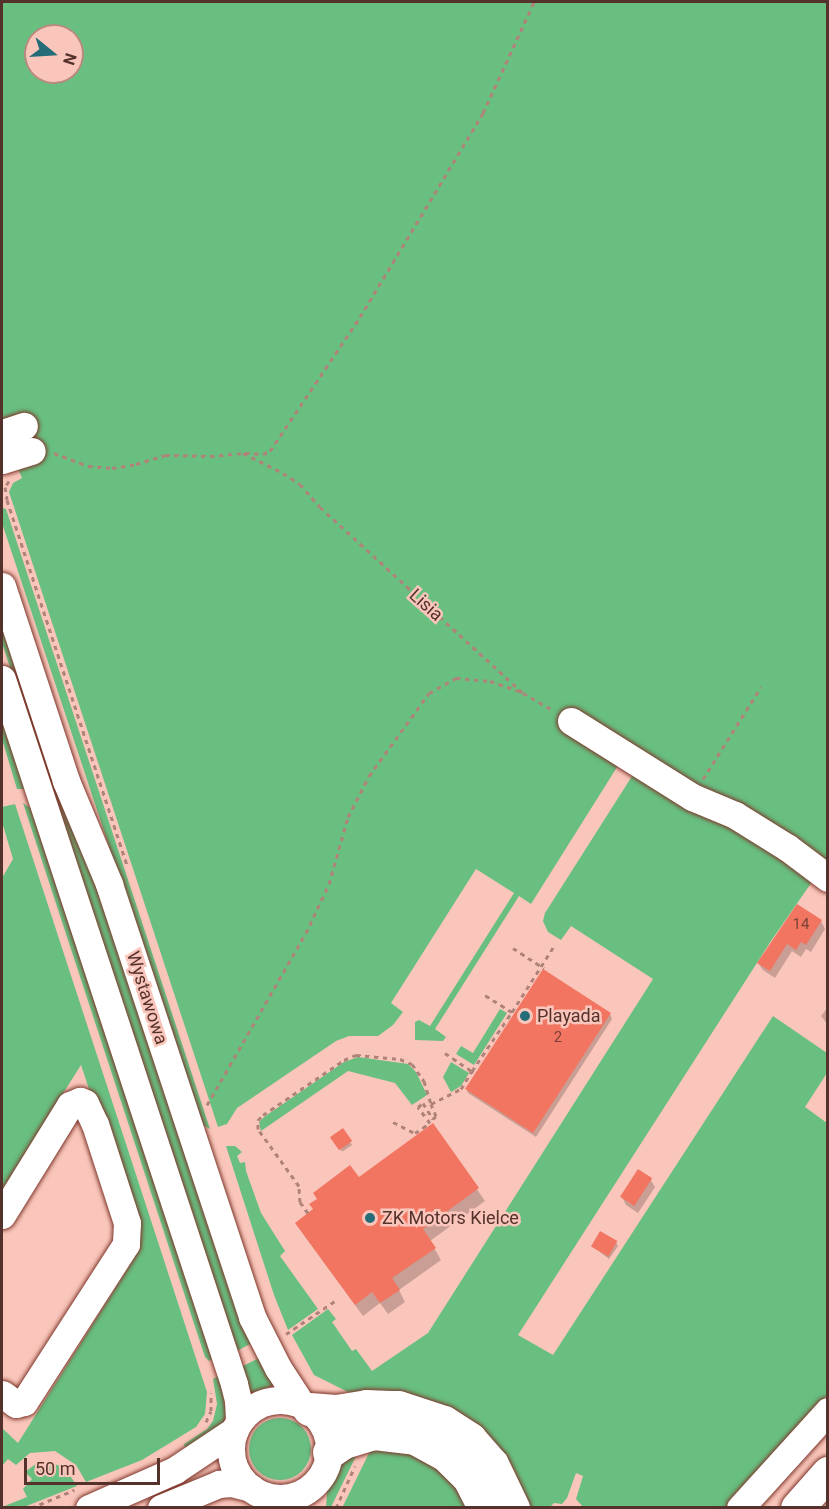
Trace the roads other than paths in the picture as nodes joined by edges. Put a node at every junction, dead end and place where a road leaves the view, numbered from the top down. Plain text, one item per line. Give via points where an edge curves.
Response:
1 (19, 436) edge
2 (8, 469) edge
3 (2, 586) edge
4 (2, 679) edge
5 (571, 721) road end
6 (828, 878) edge
7 (2, 1215) edge
8 (2, 1395) edge
9 (305, 1407) junction
10 (828, 1411) edge
11 (237, 1426) junction
12 (344, 1456) junction
13 (828, 1473) edge
14 (258, 1495) edge
15 (313, 1497) edge
16 (89, 1508) edge
17 (161, 1508) edge
18 (484, 1508) edge
19 (513, 1508) edge
20 (740, 1508) edge
21 (797, 1508) edge

1 - 2 street
3 - 9 street, Wystawowa via 66,781 109,884 252,1317 278,1368
4 - 11 street via 234,1384
5 - 6 street via 692,797 735,815
7 - 8 street via 70,1105 85,1103 127,1223 126,1244 24,1402 16,1404
9 - 11 street via 282,1400 262,1403
9 - 12 street
9 - 19 main road via 336,1411 366,1406 398,1407 444,1422 470,1440 492,1464
10 - 20 street
11 - 14 street via 232,1441 233,1462
11 - 16 street via 175,1470
12 - 15 street via 326,1467
12 - 18 main road via 344,1442 374,1433 415,1438 447,1456 469,1478
13 - 21 main road
14 - 15 street
14 - 17 street via 231,1483 219,1484

